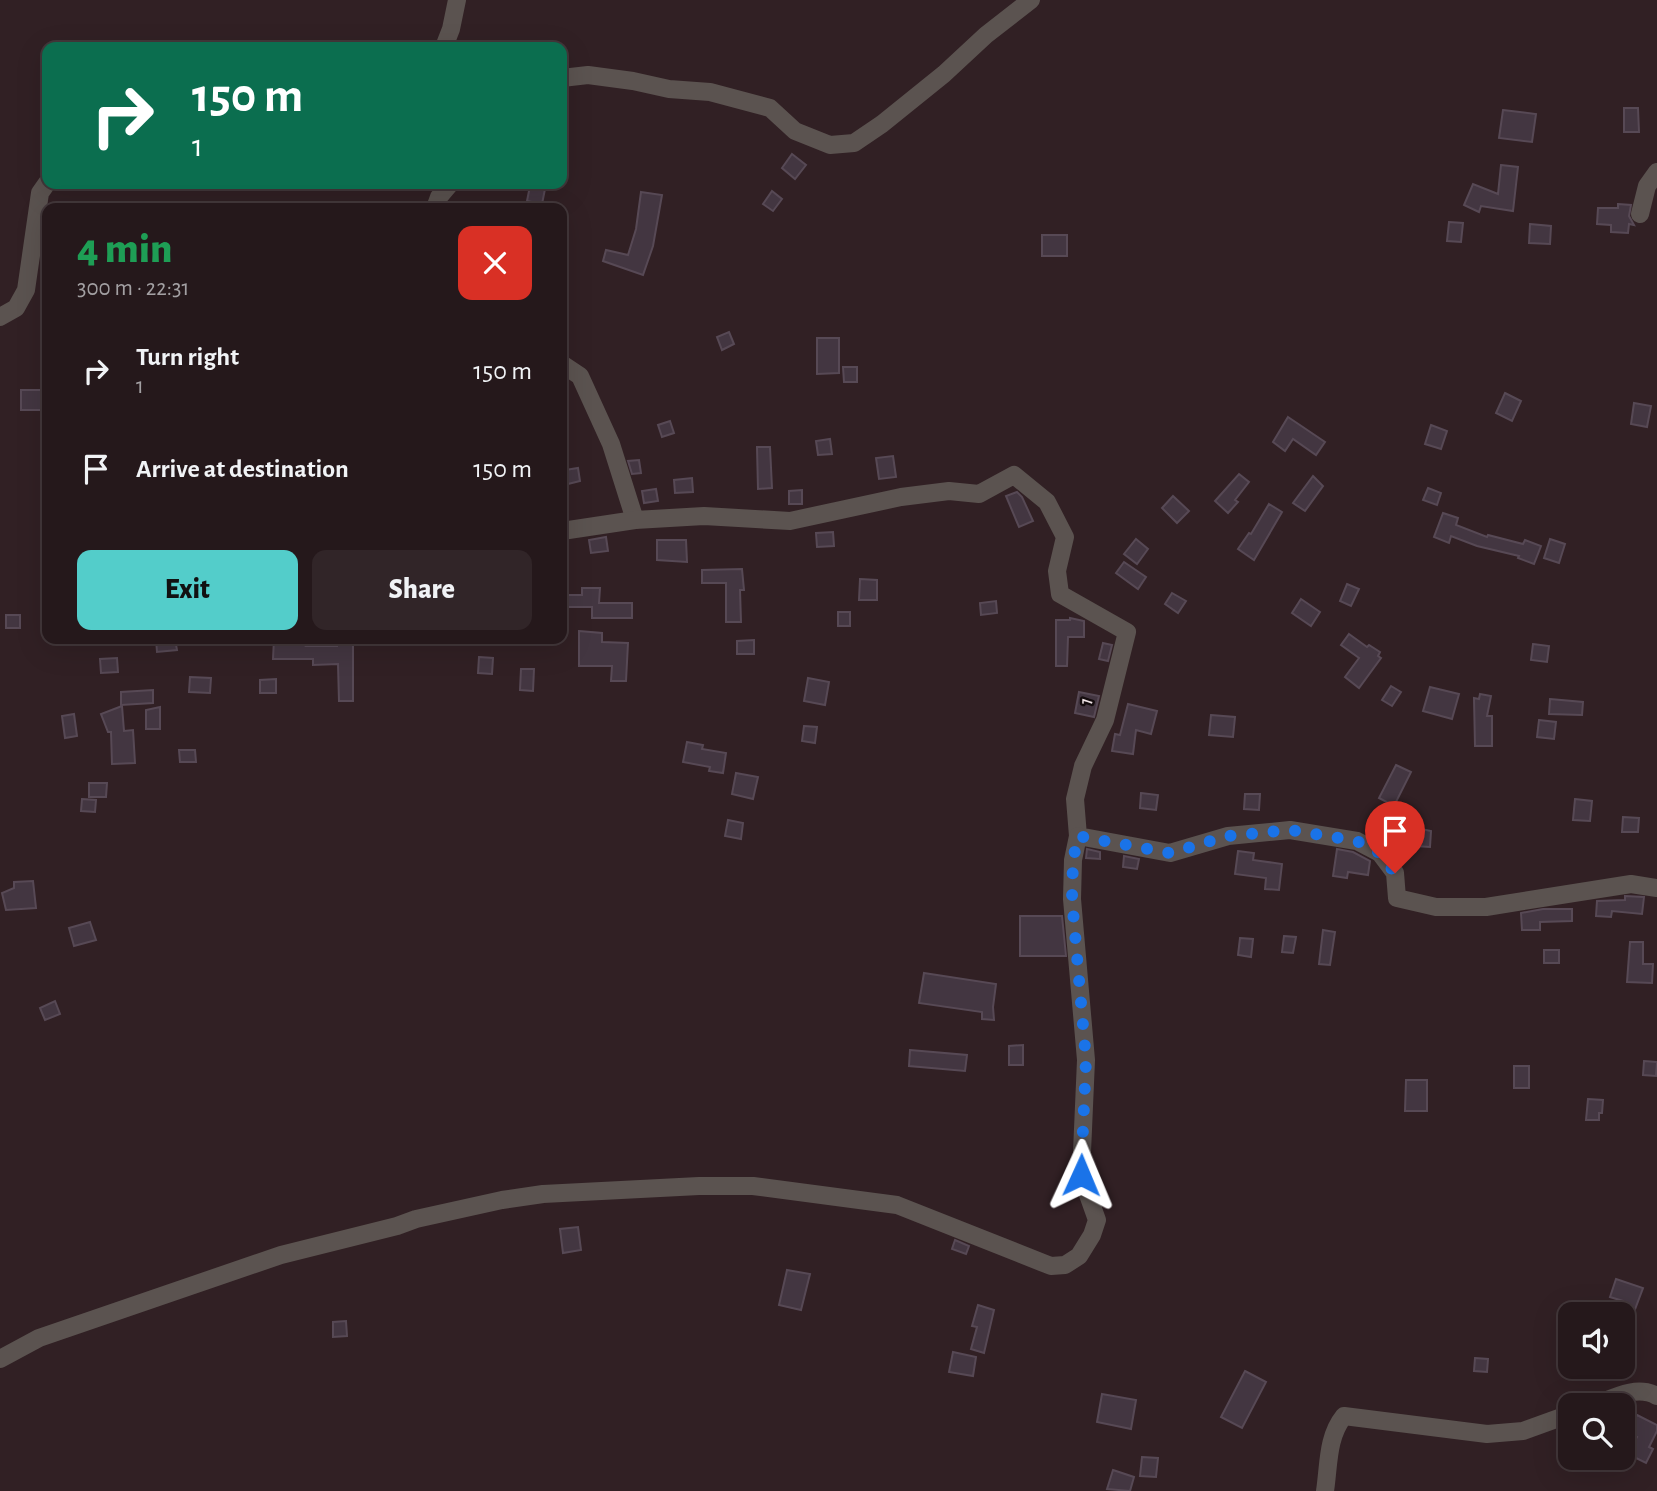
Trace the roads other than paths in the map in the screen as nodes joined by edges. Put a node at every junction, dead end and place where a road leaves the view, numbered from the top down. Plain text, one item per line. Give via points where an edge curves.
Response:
1 (457, 0) edge
2 (1031, 0) edge
3 (446, 42) edge
4 (567, 77) edge
5 (1657, 172) edge
6 (43, 189) edge
7 (1640, 214) dead end
8 (0, 317) edge
9 (567, 367) edge
10 (635, 520) junction
11 (567, 530) edge
12 (1078, 836) junction
13 (1657, 888) edge
14 (0, 1359) edge
15 (1631, 1393) edge
16 (1657, 1396) edge
17 (1558, 1418) edge
18 (1325, 1491) edge

1 - 3 street
2 - 4 street via 854,142 830,145 795,131 770,108 710,92 588,75
5 - 7 street via 1647,186
6 - 8 street via 26,290 16,308
9 - 10 street via 580,376 611,444
10 - 11 street, 1
10 - 12 street, 1 via 704,516 790,521 901,497 949,491 979,494 1014,475 1047,502 1065,537 1057,571 1060,594 1127,632 1105,719 1083,766 1075,799
12 - 13 street via 1170,853 1228,836 1290,830 1357,841 1380,853 1395,873 1397,898 1436,908 1486,907 1630,884
12 - 14 street via 1072,899 1086,1060 1081,1175 1097,1220 1079,1256 1065,1265 1051,1266 897,1205 753,1186 543,1194 415,1219 281,1255 39,1338
15 - 16 street via 1647,1391
17 - 18 street via 1522,1431 1487,1434 1344,1416 1335,1427 1329,1450

